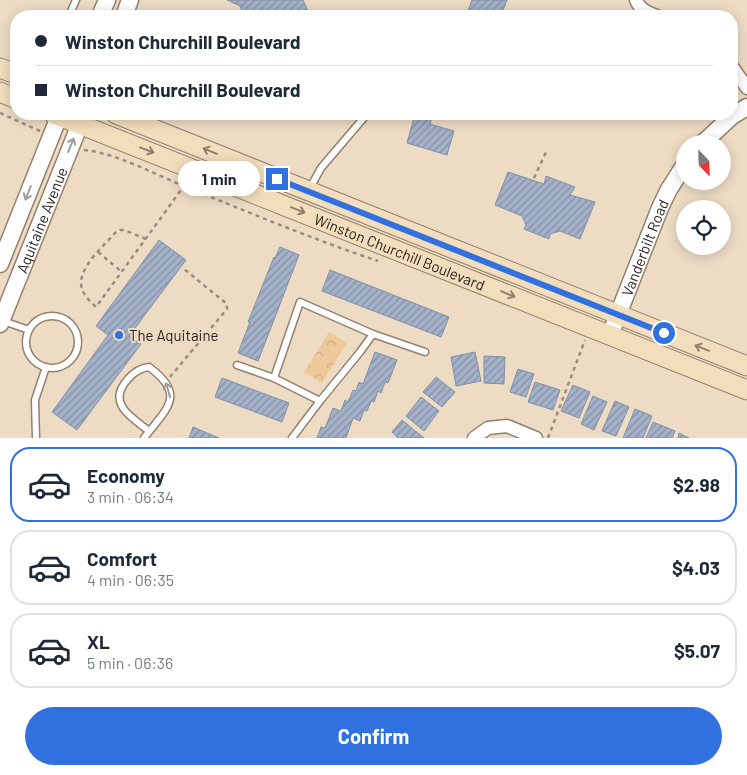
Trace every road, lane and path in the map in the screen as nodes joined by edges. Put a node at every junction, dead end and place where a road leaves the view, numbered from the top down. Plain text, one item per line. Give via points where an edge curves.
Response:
1 (636, 0) edge
2 (643, 10) edge
3 (738, 75) edge
4 (747, 88) edge
5 (17, 120) edge
6 (56, 120) edge
7 (82, 120) edge
8 (84, 120) edge
9 (131, 120) edge
10 (363, 120) edge
11 (728, 120) edge
12 (34, 128) dead end
13 (712, 135) edge
14 (548, 150) dead end
15 (534, 178) dead end
16 (676, 178) edge
17 (184, 186) dead end
18 (308, 192) junction
19 (146, 239) junction
20 (98, 252) junction
21 (0, 264) edge
22 (184, 269) dead end
23 (122, 272) junction
24 (618, 315) junction
25 (1, 322) edge
26 (30, 330) junction
27 (373, 334) junction
28 (610, 335) junction
29 (585, 339) dead end
30 (424, 352) dead end
31 (237, 365) dead end
32 (747, 366) edge
33 (46, 367) junction
34 (274, 378) junction
35 (166, 382) junction
36 (747, 390) edge
37 (320, 401) junction
38 (149, 431) junction
39 (36, 438) edge
40 (144, 438) edge
41 (292, 438) edge
42 (474, 438) edge
43 (536, 438) edge
44 (548, 438) edge

1 - 2 street
3 - 4 street
5 - 12 path
6 -> 21 street, Aquitaine Avenue
25 -> 7 street, Aquitaine Avenue
8 -> 28 main road, Winston Churchill Boulevard
18 -> 9 main road, Winston Churchill Boulevard
10 - 18 lane via 321,168
11 - 13 street
14 - 15 path
16 - 24 street, Vanderbilt Road via 660,208
17 - 19 path
18 - 24 main road, Winston Churchill Boulevard
19 - 20 path via 120,230
19 - 23 path
20 - 23 path
20 - 23 path via 81,276 84,294 96,307
22 - 35 path via 227,304 227,309
24 - 28 street, Vanderbilt Road
32 -> 24 main road, Winston Churchill Boulevard
25 - 26 lane
26 - 33 lane via 26,345 28,352
26 - 33 lane via 42,318 51,316 68,321 74,328 78,344 70,360 55,368
27 - 30 lane
27 - 34 lane via 300,302
27 - 37 lane
28 - 36 main road, Winston Churchill Boulevard
29 - 44 path
31 - 34 lane
33 - 39 lane via 35,400
34 - 37 lane
38 -> 35 lane via 168,405 171,396
35 - 38 lane via 148,367 134,373 122,385 121,406
37 - 41 lane
38 - 40 lane
42 - 43 street via 488,428 507,426

